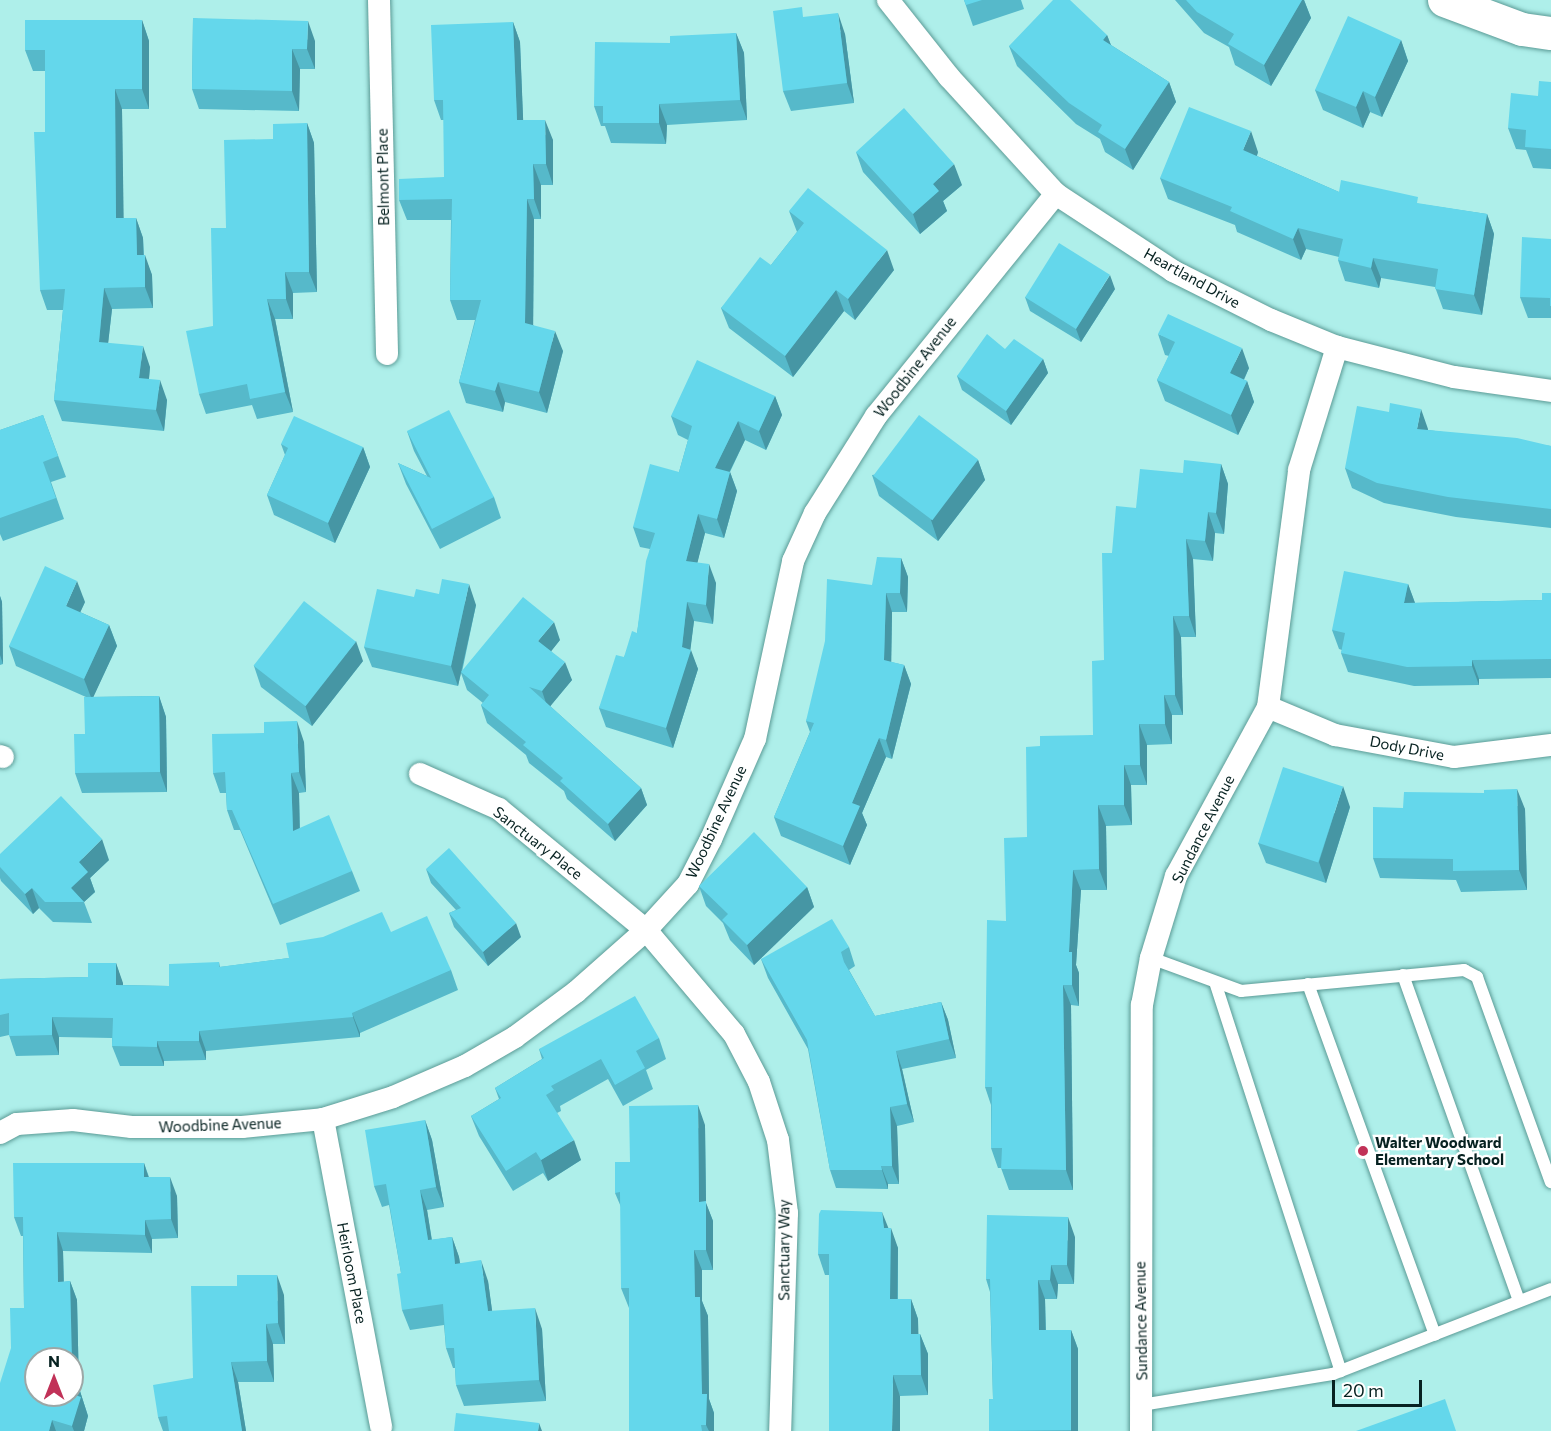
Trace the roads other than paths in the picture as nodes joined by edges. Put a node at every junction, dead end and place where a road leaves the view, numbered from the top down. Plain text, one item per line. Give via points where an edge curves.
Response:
1 (379, 0) edge
2 (888, 0) edge
3 (1444, 0) edge
4 (1551, 33) edge
5 (1056, 194) junction
6 (1337, 347) junction
7 (387, 354) dead end
8 (1551, 391) edge
9 (1268, 707) junction
10 (1551, 745) edge
11 (420, 774) dead end
12 (645, 930) junction
13 (1150, 958) junction
14 (1403, 975) junction
15 (1215, 982) junction
16 (1308, 984) junction
17 (323, 1119) junction
18 (0, 1133) edge
19 (1551, 1182) edge
20 (1551, 1289) edge
21 (1519, 1301) junction
22 (1435, 1335) junction
23 (1341, 1371) junction
24 (1142, 1405) junction
25 (381, 1427) dead end
26 (780, 1431) edge
27 (1141, 1431) edge

1 - 7 street, Belmont Place
2 - 5 street, Heartland Drive via 949,77
3 - 4 street via 1522,29
5 - 6 street, Heartland Drive via 1173,271 1271,321
5 - 12 street, Woodbine Avenue via 876,416 815,513 793,561 754,739 688,884
6 - 8 street, Heartland Drive via 1454,377
6 - 9 street, Sundance Avenue via 1299,470
9 - 10 street, Dody Drive via 1335,735 1454,757
9 - 13 street, Sundance Avenue via 1176,876
11 - 12 street, Sanctuary Place via 499,809
12 - 17 street, Woodbine Avenue via 576,992 515,1037 465,1066 393,1097
12 - 26 street, Sanctuary Way via 734,1034 759,1082 778,1140 787,1213
13 - 15 lane
13 - 24 street, Sundance Avenue via 1142,1017
14 - 16 lane
14 - 19 lane via 1464,970 1477,977
14 - 21 lane
15 - 16 lane via 1241,991
15 - 23 lane
16 - 22 lane
17 - 18 street, Woodbine Avenue via 242,1127 132,1127 73,1120 17,1124
17 - 25 street, Heirloom Place
20 - 21 lane
21 - 22 lane
22 - 23 lane
23 - 24 lane
24 - 27 street, Sundance Avenue

